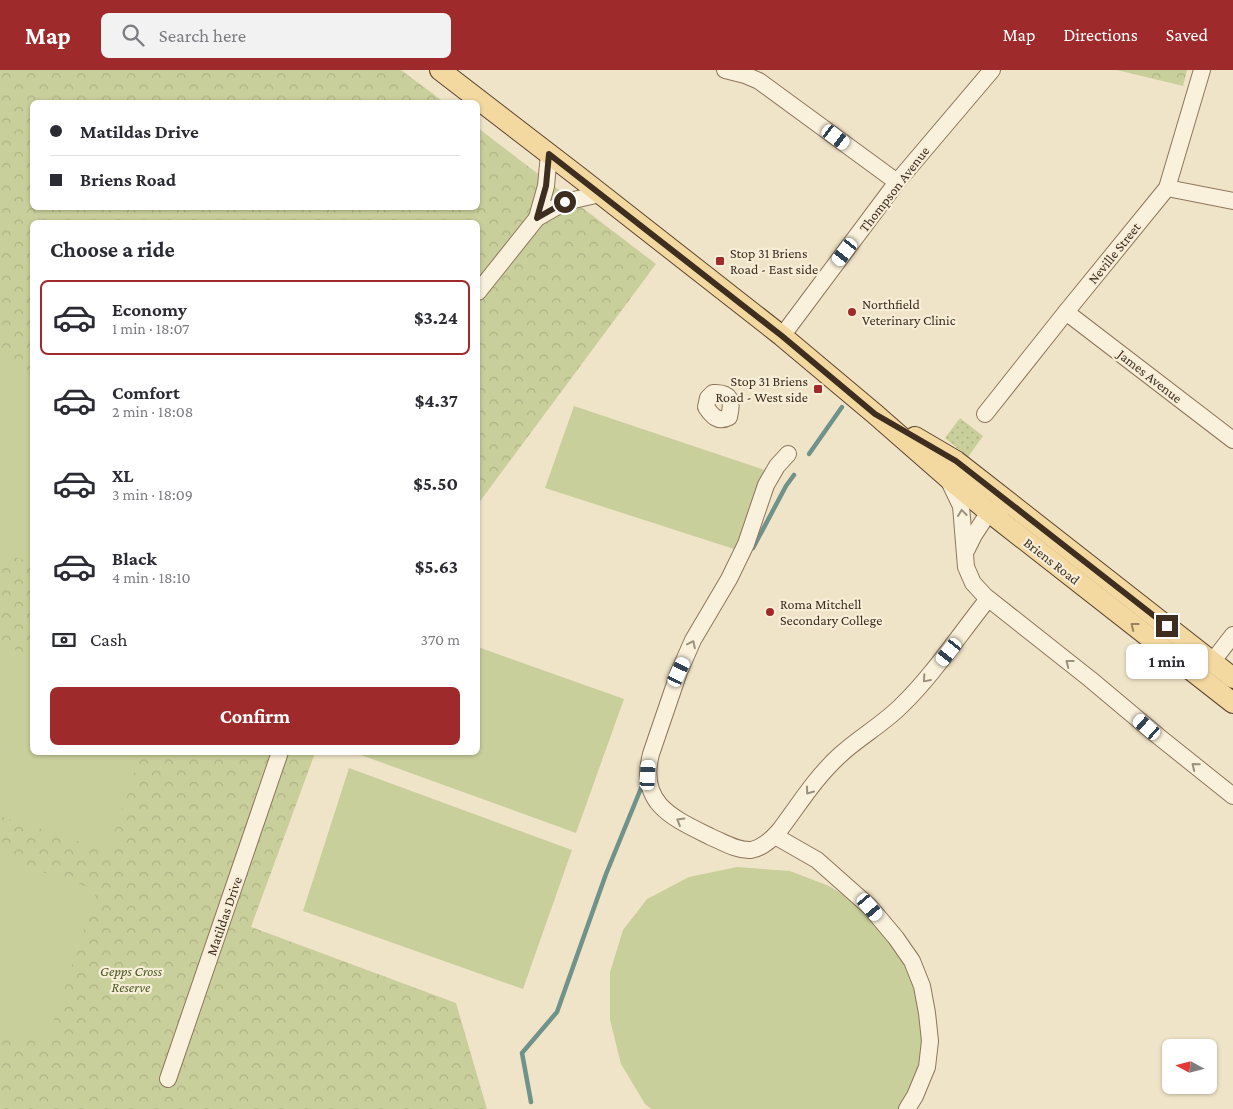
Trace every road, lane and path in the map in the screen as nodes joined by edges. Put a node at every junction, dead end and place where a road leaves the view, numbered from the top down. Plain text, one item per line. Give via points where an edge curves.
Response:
1 (440, 70) edge
2 (725, 70) edge
3 (992, 70) edge
4 (1202, 70) edge
5 (479, 100) edge
6 (480, 101) edge
7 (549, 154) junction
8 (897, 182) junction
9 (1167, 188) junction
10 (600, 194) junction
11 (1233, 201) edge
12 (537, 218) junction
13 (480, 289) edge
14 (1066, 312) junction
15 (782, 336) junction
16 (875, 414) junction
17 (985, 414) dead end
18 (1233, 440) edge
19 (788, 454) dead end
20 (948, 478) junction
21 (1013, 506) junction
22 (990, 512) junction
23 (966, 551) junction
24 (988, 599) junction
25 (1233, 635) edge
26 (1206, 670) junction
27 (1233, 678) edge
28 (1233, 703) edge
29 (279, 755) edge
30 (1233, 796) edge
31 (775, 836) junction
32 (168, 1080) dead end
33 (907, 1109) edge

1 - 5 main road, Briens Road
2 - 8 street via 759,80
3 - 8 street, Thompson Avenue
4 - 9 street, Neville Street
6 - 7 main road, Briens Road
7 - 10 main road, Briens Road
7 - 12 street via 546,186
8 - 15 street, Thompson Avenue
9 - 11 street
9 - 14 street, Neville Street
10 - 12 street via 565,202
10 - 15 main road, Briens Road
12 - 13 street
14 - 17 street, Neville Street
14 - 18 street, James Avenue
15 - 16 main road, Briens Road
16 - 20 main road, Briens Road
16 - 21 main road, Briens Road via 956,461
31 -> 19 street via 750,850 728,845 681,822 666,812 653,795 649,787 648,762 693,640 746,544 766,486
20 - 22 main road, Briens Road
23 -> 20 street via 961,506
21 - 22 street
21 - 26 main road, Briens Road
22 - 23 street
26 -> 22 main road, Briens Road
23 - 24 street via 966,567 973,583
30 -> 24 street
24 -> 31 street via 949,652 901,706 824,770
25 - 26 street
26 - 27 main road, Briens Road
26 - 28 main road, Briens Road
29 - 32 street, Matildas Drive
31 - 33 street via 816,860 870,907 912,961 922,986 930,1041 927,1067

